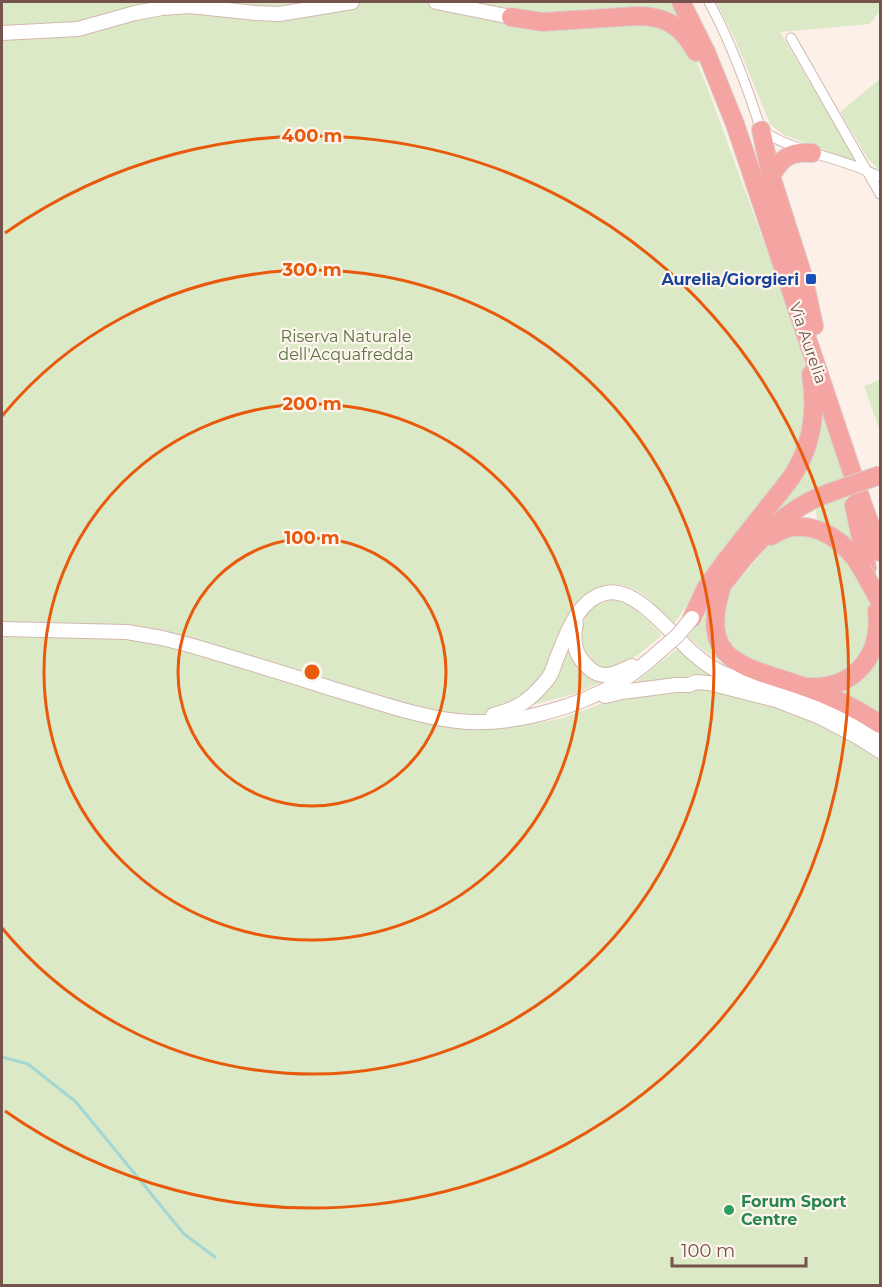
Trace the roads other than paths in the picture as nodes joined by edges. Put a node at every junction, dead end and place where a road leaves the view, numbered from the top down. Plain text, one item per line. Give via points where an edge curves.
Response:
1 (352, 2) edge
2 (436, 2) edge
3 (681, 2) edge
4 (694, 2) edge
5 (709, 2) edge
6 (511, 17) joint
7 (2, 33) edge
8 (791, 38) dead end
9 (761, 130) junction
10 (812, 153) junction
11 (867, 170) junction
12 (771, 176) junction
13 (880, 177) edge
14 (753, 179) junction
15 (880, 194) edge
16 (788, 283) junction
17 (814, 326) junction
18 (840, 436) junction
19 (880, 475) edge
20 (824, 495) junction
21 (880, 520) edge
22 (816, 529) junction
23 (749, 551) junction
24 (880, 552) edge
25 (865, 569) junction
26 (722, 586) junction
27 (879, 606) edge
28 (583, 607) junction
29 (692, 618) junction
30 (2, 629) edge
31 (663, 649) junction
32 (807, 687) junction
33 (563, 708) junction
34 (447, 720) junction
35 (880, 724) edge
36 (880, 737) edge
37 (880, 751) edge

1 - 7 street via 279,14 190,6 162,8 78,29
2 - 6 street
3 - 14 highway, Via Aurelia via 715,72
4 - 17 highway, Via Aurelia via 736,93
5 - 9 street via 743,76
6 - 14 highway via 542,22 646,16 673,24 693,47 734,146
8 - 11 street
9 - 10 street
9 - 12 highway
10 - 11 street
10 - 12 highway via 787,156
11 - 13 street
11 - 15 street
12 - 17 highway via 803,276
14 - 16 highway, Via Aurelia
16 - 18 highway, Via Aurelia
16 - 29 highway via 813,386 814,413 808,445 791,478 706,588
17 - 21 highway, Via Aurelia
18 - 24 highway, Via Aurelia
18 - 25 highway
19 - 20 highway, bridge
20 - 22 highway via 812,507
20 - 23 highway via 786,515
22 - 23 highway via 787,528
22 - 25 highway via 834,537
23 - 26 highway
25 - 27 highway, bridge
26 - 29 highway
26 - 32 highway via 715,630 725,651 746,667
27 - 32 highway via 876,642 862,667 836,684
28 - 31 street via 574,632 576,650 597,674 620,672
28 - 34 street via 550,676 530,699 494,715
28 - 36 street via 606,593 626,594 717,670 819,703
29 - 31 street, bridge
30 - 34 street via 112,632 162,638
31 - 33 street via 621,681
32 - 35 highway
33 - 34 street via 494,722
33 - 37 street via 622,692 709,683 776,700 820,717

